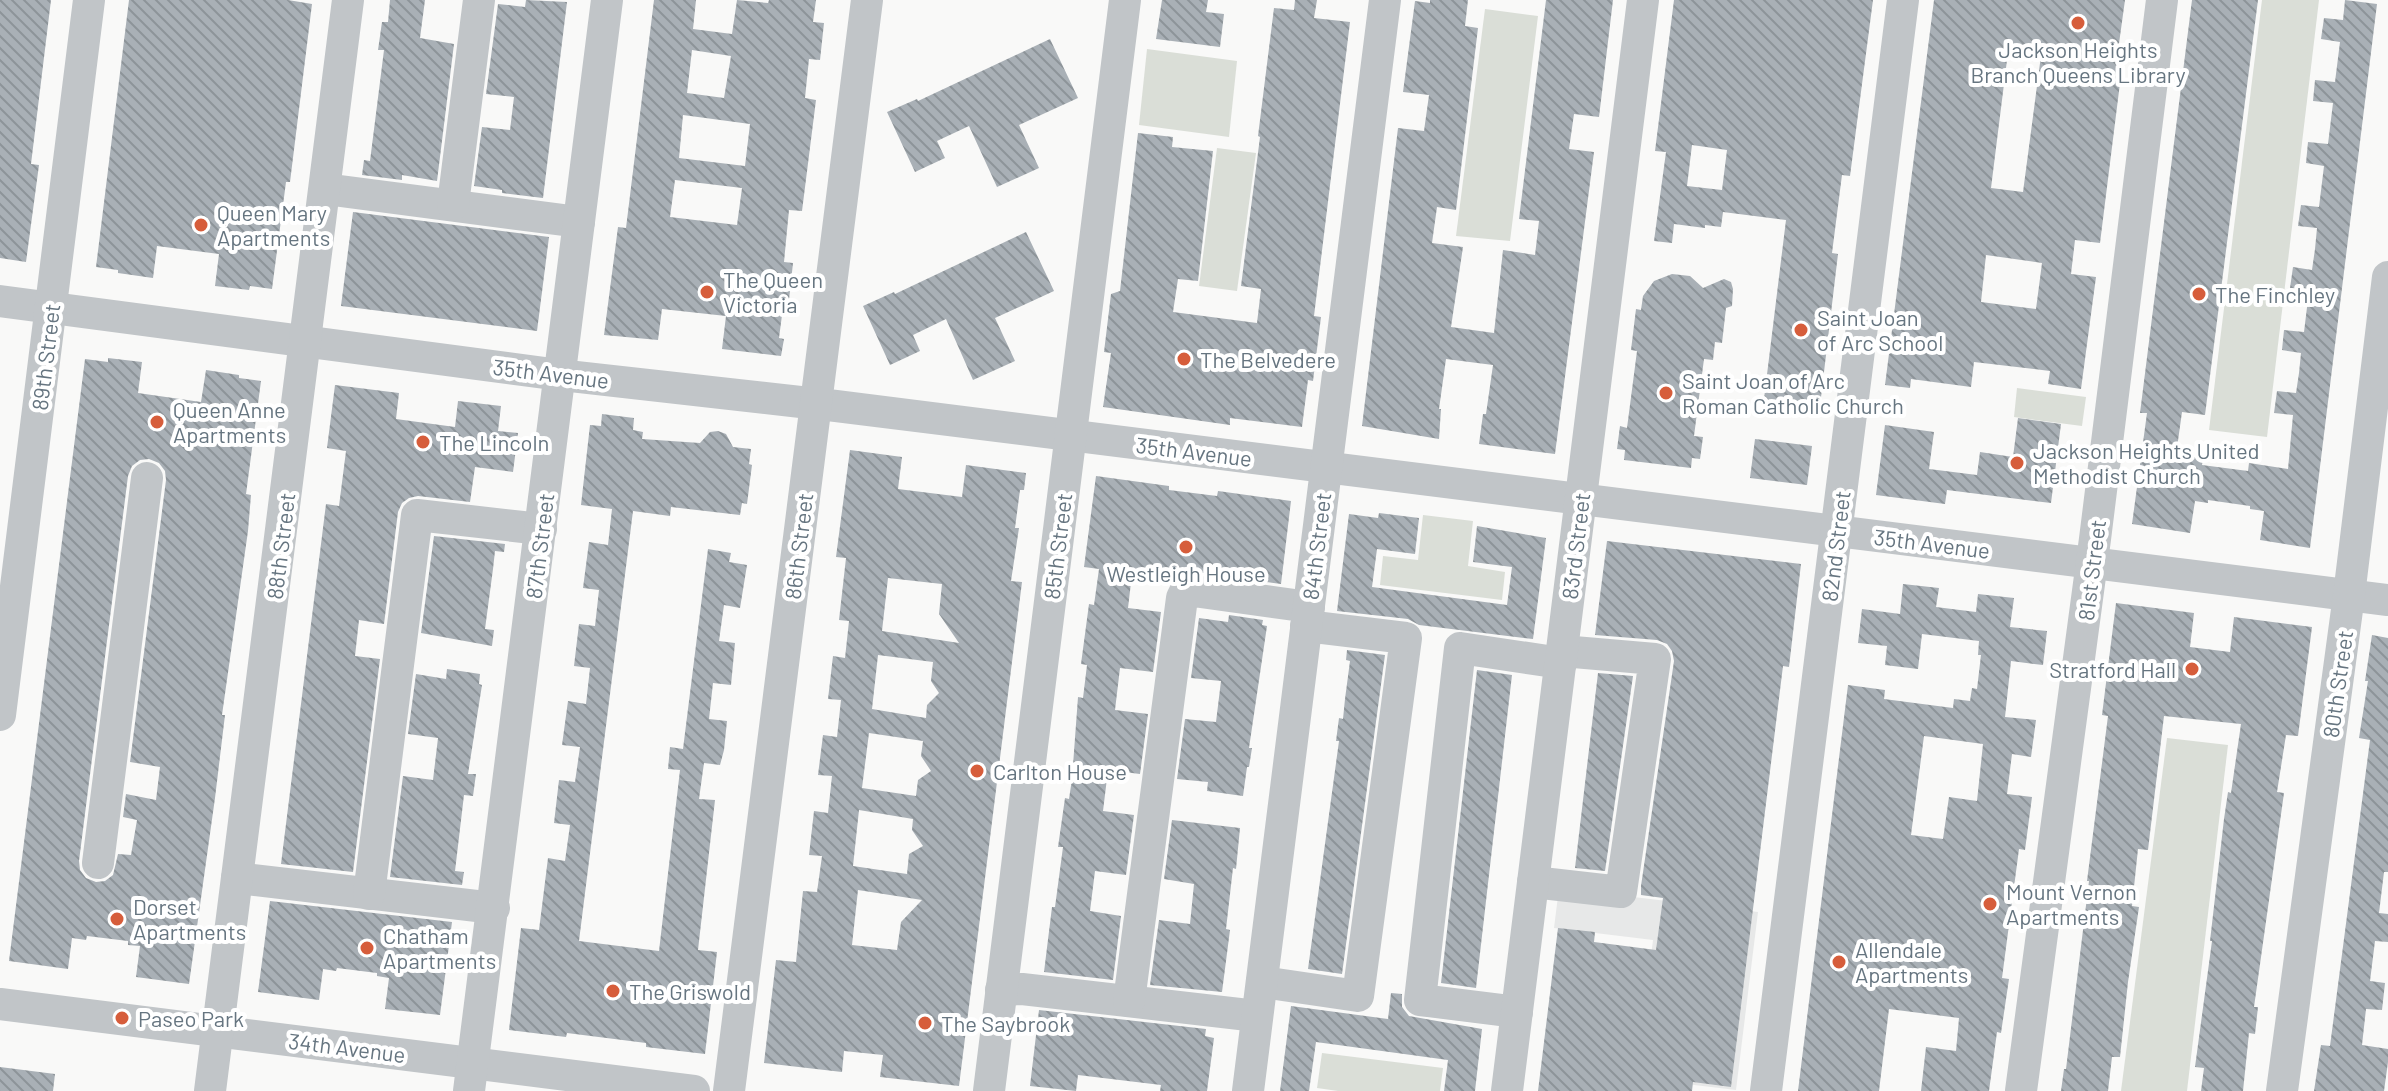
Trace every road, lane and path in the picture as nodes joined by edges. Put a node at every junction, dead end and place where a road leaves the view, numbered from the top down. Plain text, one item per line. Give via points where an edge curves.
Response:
1 (89, 0) edge
2 (348, 0) edge
3 (479, 0) edge
4 (607, 0) edge
5 (867, 0) edge
6 (1125, 0) edge
7 (1385, 0) edge
8 (1643, 0) edge
9 (1903, 0) edge
10 (2162, 0) edge
11 (325, 189) junction
12 (453, 204) junction
13 (579, 222) junction
14 (2388, 277) edge
15 (0, 301) edge
16 (52, 308) junction
17 (306, 339) junction
18 (560, 375) junction
19 (816, 404) junction
20 (1071, 436) junction
21 (1326, 467) junction
22 (147, 478) dead end
23 (1581, 499) junction
24 (541, 529) junction
25 (1837, 531) junction
26 (2092, 563) junction
27 (2349, 595) junction
28 (2388, 600) edge
29 (1308, 616) junction
30 (1562, 657) junction
31 (0, 715) edge
32 (98, 863) dead end
33 (237, 878) junction
34 (1533, 882) junction
35 (369, 894) junction
36 (494, 908) junction
37 (1262, 982) junction
38 (1001, 990) junction
39 (1129, 1001) junction
40 (0, 1004) edge
41 (1517, 1012) junction
42 (1257, 1016) junction
43 (0, 1023) edge
44 (217, 1041) junction
45 (470, 1079) edge
46 (210, 1091) edge
47 (539, 1091) edge
48 (694, 1091) edge
49 (729, 1091) edge
50 (989, 1091) edge
51 (1248, 1091) edge
52 (1507, 1091) edge
53 (1766, 1091) edge
54 (2021, 1091) edge
55 (2282, 1091) edge

1 - 16 street, 89th Street
2 - 11 street, 88th Street
3 - 12 street
4 - 13 street, 87th Street
5 - 19 street, 86th Street
6 - 20 street, 85th Street
7 - 21 street, 84th Street
8 - 23 street, 83rd Street
9 - 25 street, 82nd Street
10 - 26 street, 81st Street
11 - 12 street
11 - 17 street, 88th Street
12 - 13 street
13 - 18 street, 87th Street
14 - 27 street, 80th Street
15 - 16 street, 35th Avenue
16 - 17 street, 35th Avenue
16 - 31 street, 89th Street
17 - 18 street, 35th Avenue
17 - 33 street, 88th Street
18 - 19 street, 35th Avenue
18 - 24 street, 87th Street
19 - 20 street, 35th Avenue
19 - 49 street, 86th Street
20 - 21 street, 35th Avenue
20 - 38 street, 85th Street
21 - 23 street, 35th Avenue
21 - 29 street, 84th Street
22 - 32 street
23 - 25 street, 35th Avenue
23 - 30 street, 83rd Street
24 - 35 street via 417,515
24 - 36 street, 87th Street
25 - 26 street, 35th Avenue
25 - 53 street, 82nd Street
26 - 27 street, 35th Avenue
26 - 54 street, 81st Street
27 - 28 street, 35th Avenue
27 - 55 street, 80th Street
29 - 37 street, 84th Street
29 - 37 street via 1406,638 1358,996
29 - 39 street via 1186,590 1182,598
30 - 34 street, 83rd Street
30 - 34 street via 1655,659 1621,892
30 - 41 street via 1460,648 1420,1000
33 - 35 street
33 - 44 street, 88th Street
34 - 41 street, 83rd Street
35 - 36 street
36 - 45 street, 87th Street
37 - 42 street, 84th Street
38 - 39 street
38 - 50 street, 85th Street
39 - 42 street
40 - 44 street, 34th Avenue
41 - 52 street, 83rd Street
42 - 51 street, 84th Street
43 - 44 street, 34th Avenue
44 - 45 street, 34th Avenue
44 - 46 street, 88th Street
45 - 47 street, 34th Avenue
45 - 48 street, 34th Avenue

